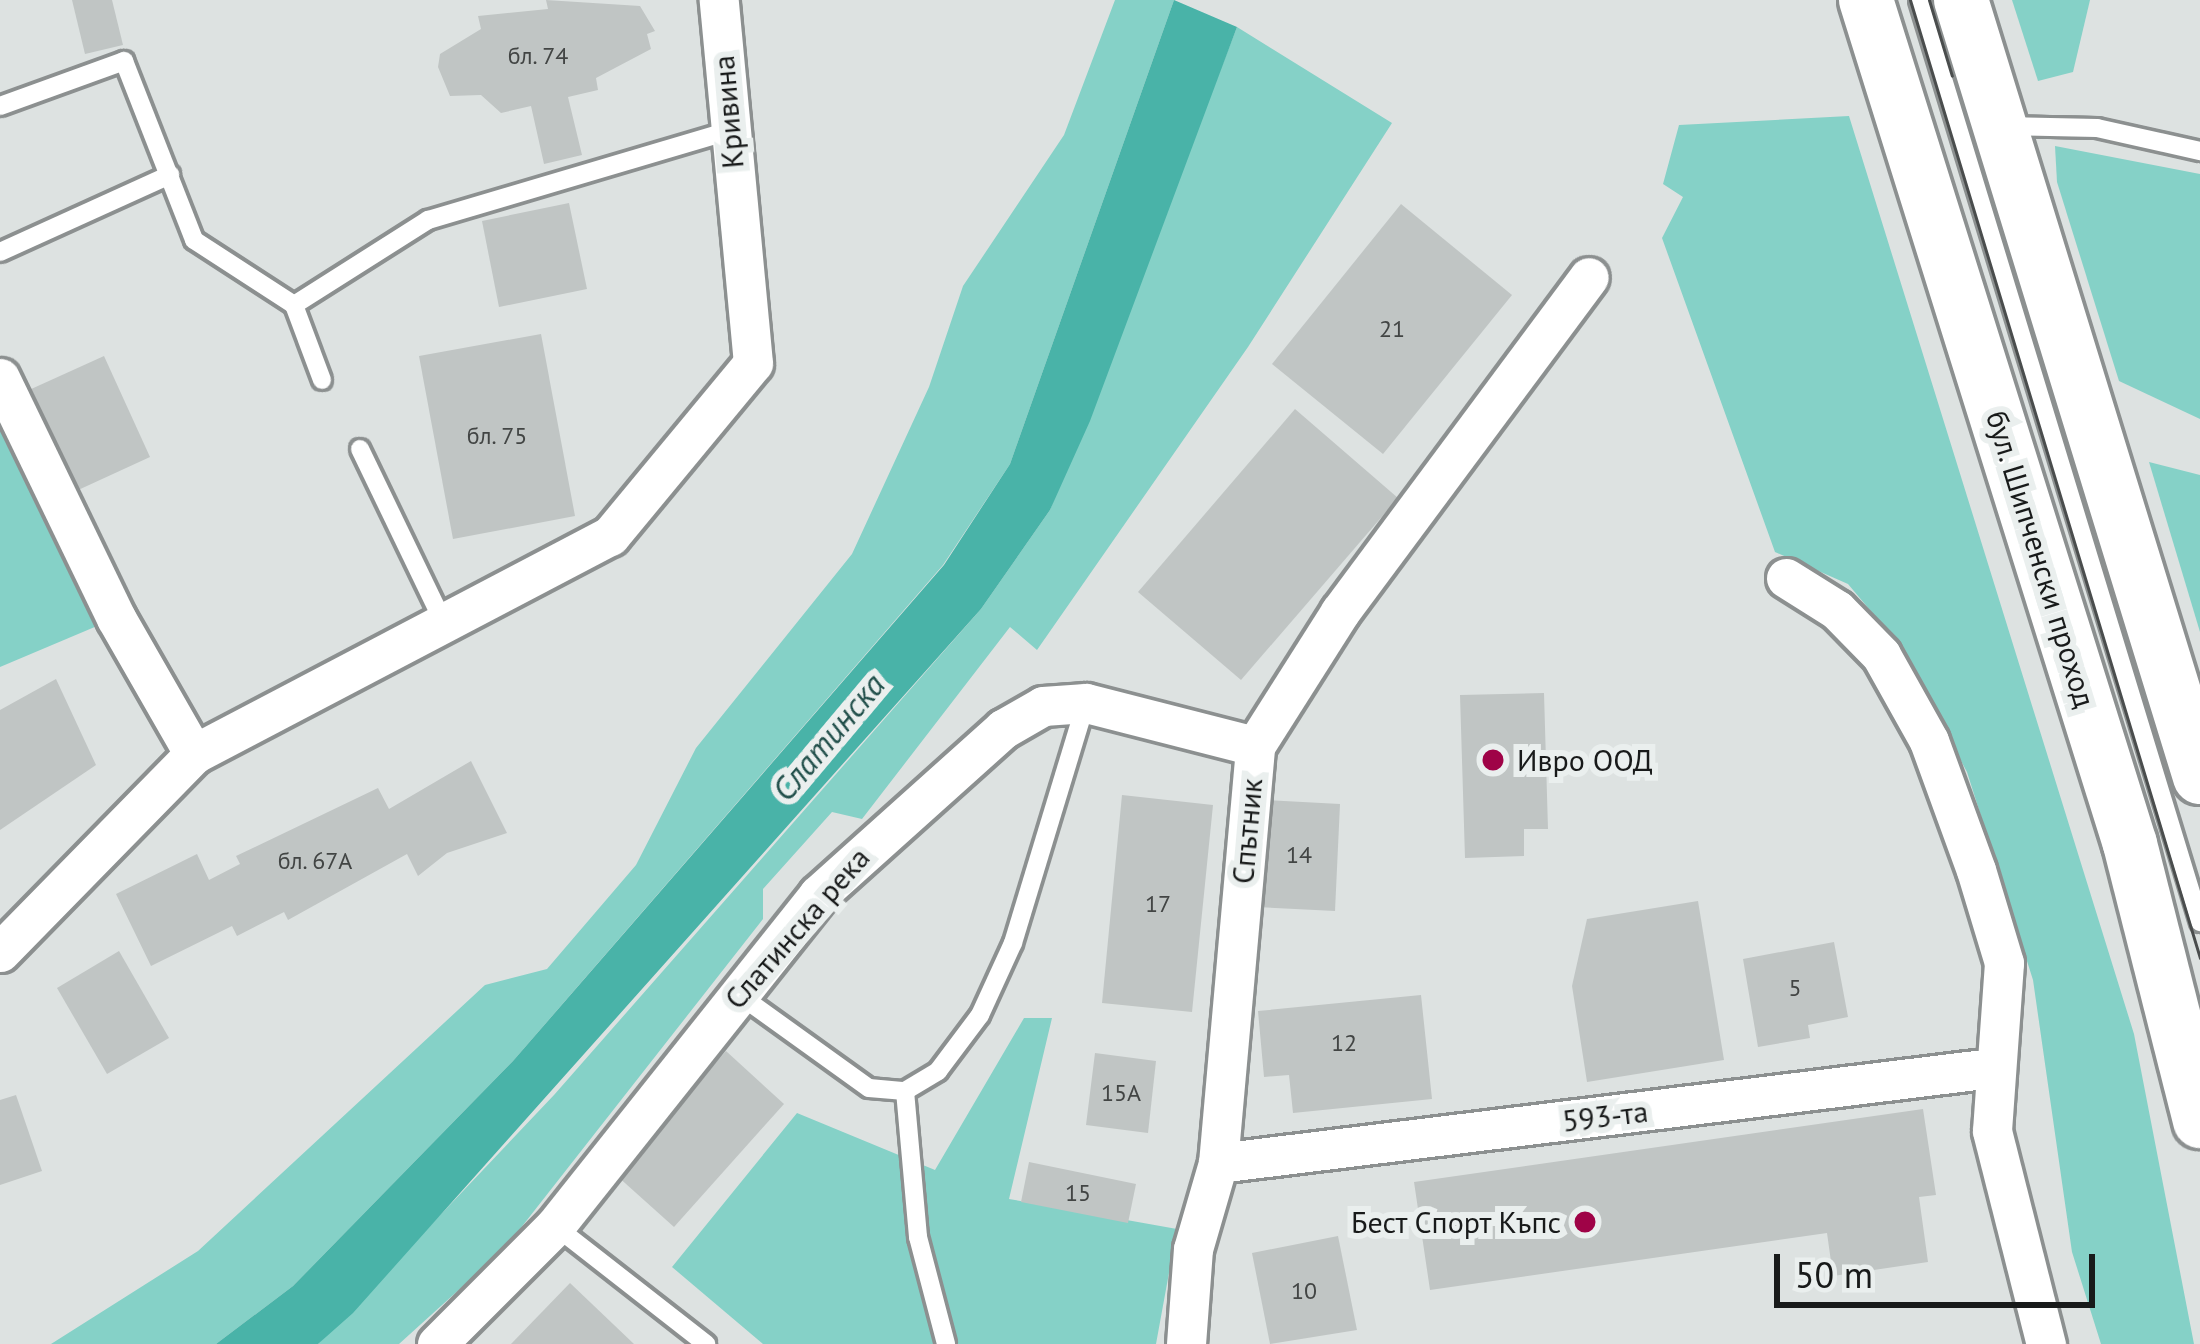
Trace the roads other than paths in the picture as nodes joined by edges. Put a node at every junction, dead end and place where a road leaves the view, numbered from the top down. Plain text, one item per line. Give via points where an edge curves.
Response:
1 (719, 0) edge
2 (1866, 0) edge
3 (1919, 0) edge
4 (1961, 0) edge
5 (0, 106) edge
6 (1997, 126) junction
7 (728, 131) junction
8 (2200, 151) edge
9 (170, 175) junction
10 (0, 253) edge
11 (1589, 277) dead end
12 (294, 305) junction
13 (0, 378) edge
14 (322, 380) dead end
15 (360, 449) dead end
16 (1786, 578) dead end
17 (445, 626) junction
18 (1086, 704) junction
19 (1255, 746) junction
20 (194, 754) junction
21 (2200, 777) edge
22 (2200, 922) edge
23 (0, 952) edge
24 (737, 994) junction
25 (1992, 1068) junction
26 (904, 1091) junction
27 (2200, 1121) edge
28 (1217, 1163) junction
29 (555, 1226) junction
30 (437, 1344) edge
31 (706, 1344) edge
32 (946, 1344) edge
33 (1186, 1344) edge
34 (2046, 1344) edge

1 - 7 street, Кривина
2 - 27 main road, бул. Шипченски проход via 2129,844
3 - 22 lane
4 - 6 main road
5 - 9 lane via 124,61
6 - 8 lane via 2097,128
6 - 21 main road
7 - 12 lane via 428,220
7 - 17 street, Кривина via 753,363 610,536
9 - 10 lane
9 - 12 lane via 194,240
11 - 19 street, Спътник via 1340,612
12 - 14 lane
13 - 20 street via 116,618
15 - 17 lane
16 - 25 street via 1881,655 1929,741 2004,963
17 - 20 street, Кривина
18 - 19 street, Слатинска река
18 - 24 street, Слатинска река via 1043,706 930,789 818,895
18 - 26 lane via 1013,943 980,1016 938,1071
19 - 28 street, Спътник
20 - 23 street, Кривина
24 - 26 lane via 869,1088
24 - 29 street, Слатинска река
25 - 28 street, 593-та
25 - 34 street via 1993,1132
26 - 32 lane via 918,1237
28 - 33 street, Спътник via 1193,1249
29 - 30 street, Слатинска река
29 - 31 lane

